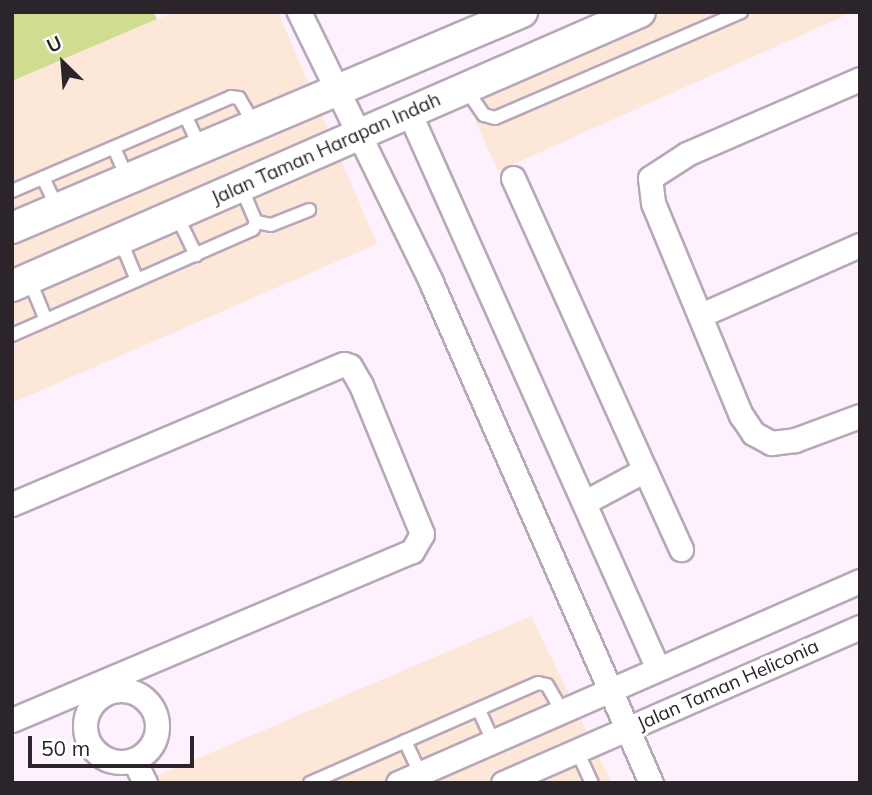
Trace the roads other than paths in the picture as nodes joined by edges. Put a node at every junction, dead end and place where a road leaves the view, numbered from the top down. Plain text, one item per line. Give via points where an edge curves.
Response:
1 (299, 12) edge
2 (522, 12) edge
3 (640, 12) edge
4 (741, 12) edge
5 (860, 79) edge
6 (465, 88) junction
7 (340, 90) junction
8 (409, 112) junction
9 (186, 117) junction
10 (255, 126) junction
11 (360, 134) junction
12 (114, 148) junction
13 (201, 149) junction
14 (43, 178) junction
15 (513, 178) dead end
16 (128, 180) junction
17 (241, 186) junction
18 (12, 191) edge
19 (58, 209) junction
20 (309, 211) dead end
21 (176, 214) junction
22 (256, 222) junction
23 (12, 228) edge
24 (120, 239) junction
25 (860, 245) edge
26 (196, 255) junction
27 (138, 280) junction
28 (21, 282) edge
29 (701, 315) junction
30 (46, 320) junction
31 (12, 335) edge
32 (860, 416) edge
33 (645, 470) junction
34 (585, 502) junction
35 (12, 504) edge
36 (681, 549) dead end
37 (860, 581) edge
38 (860, 627) edge
39 (658, 670) junction
40 (102, 687) junction
41 (607, 692) junction
42 (570, 708) junction
43 (479, 710) junction
44 (12, 720) edge
45 (625, 729) junction
46 (405, 741) junction
47 (494, 741) junction
48 (586, 747) junction
49 (134, 760) junction
50 (421, 773) junction
51 (342, 777) edge
52 (507, 782) edge
53 (145, 783) edge
54 (310, 783) edge
55 (398, 783) edge
56 (592, 783) edge
57 (651, 783) edge

1 - 7 street
2 - 7 street
3 - 6 street, Jalan Taman Harapan Indah
4 - 6 lane via 495,118 484,115
5 - 29 street via 687,154 650,178 653,203
6 - 8 street, Jalan Taman Harapan Indah
7 - 10 street
7 - 11 street
8 - 11 street, Jalan Taman Harapan Indah
8 - 34 street
9 - 10 lane via 239,98
9 - 12 lane
9 - 13 lane
10 - 13 street
11 - 17 street, Jalan Taman Harapan Indah
11 - 41 street via 431,282
12 - 14 lane
12 - 16 lane
13 - 16 street
14 - 18 lane
14 - 19 lane
15 - 33 street
16 - 19 street
17 - 21 street, Jalan Taman Harapan Indah
17 - 22 lane
19 - 23 street
20 - 22 lane via 271,225
21 - 24 street, Jalan Taman Harapan Indah
21 - 26 lane
22 - 26 lane via 253,229
24 - 27 lane
24 - 28 street, Jalan Taman Harapan Indah
25 - 29 street
26 - 27 lane
27 - 30 lane
28 - 30 lane
29 - 32 street via 741,415 753,433 771,443 795,440
30 - 31 lane
33 - 34 street
33 - 36 street
34 - 39 street
35 - 40 street via 330,366 344,364 354,371 418,520 422,534 418,546
37 - 39 street
38 - 45 street, Jalan Taman Heliconia
39 - 41 street
40 - 44 street
40 - 49 street via 86,717 89,742 107,759
40 - 49 street via 131,691 154,710 155,739
41 - 42 street
41 - 45 street
42 - 43 lane via 543,682
42 - 47 street
43 - 46 lane
43 - 47 lane
45 - 48 street, Jalan Taman Heliconia
45 - 57 street
46 - 50 lane
46 - 51 lane
47 - 50 street
48 - 52 street, Jalan Taman Heliconia
48 - 56 lane
49 - 53 street
50 - 55 street
51 - 54 lane

